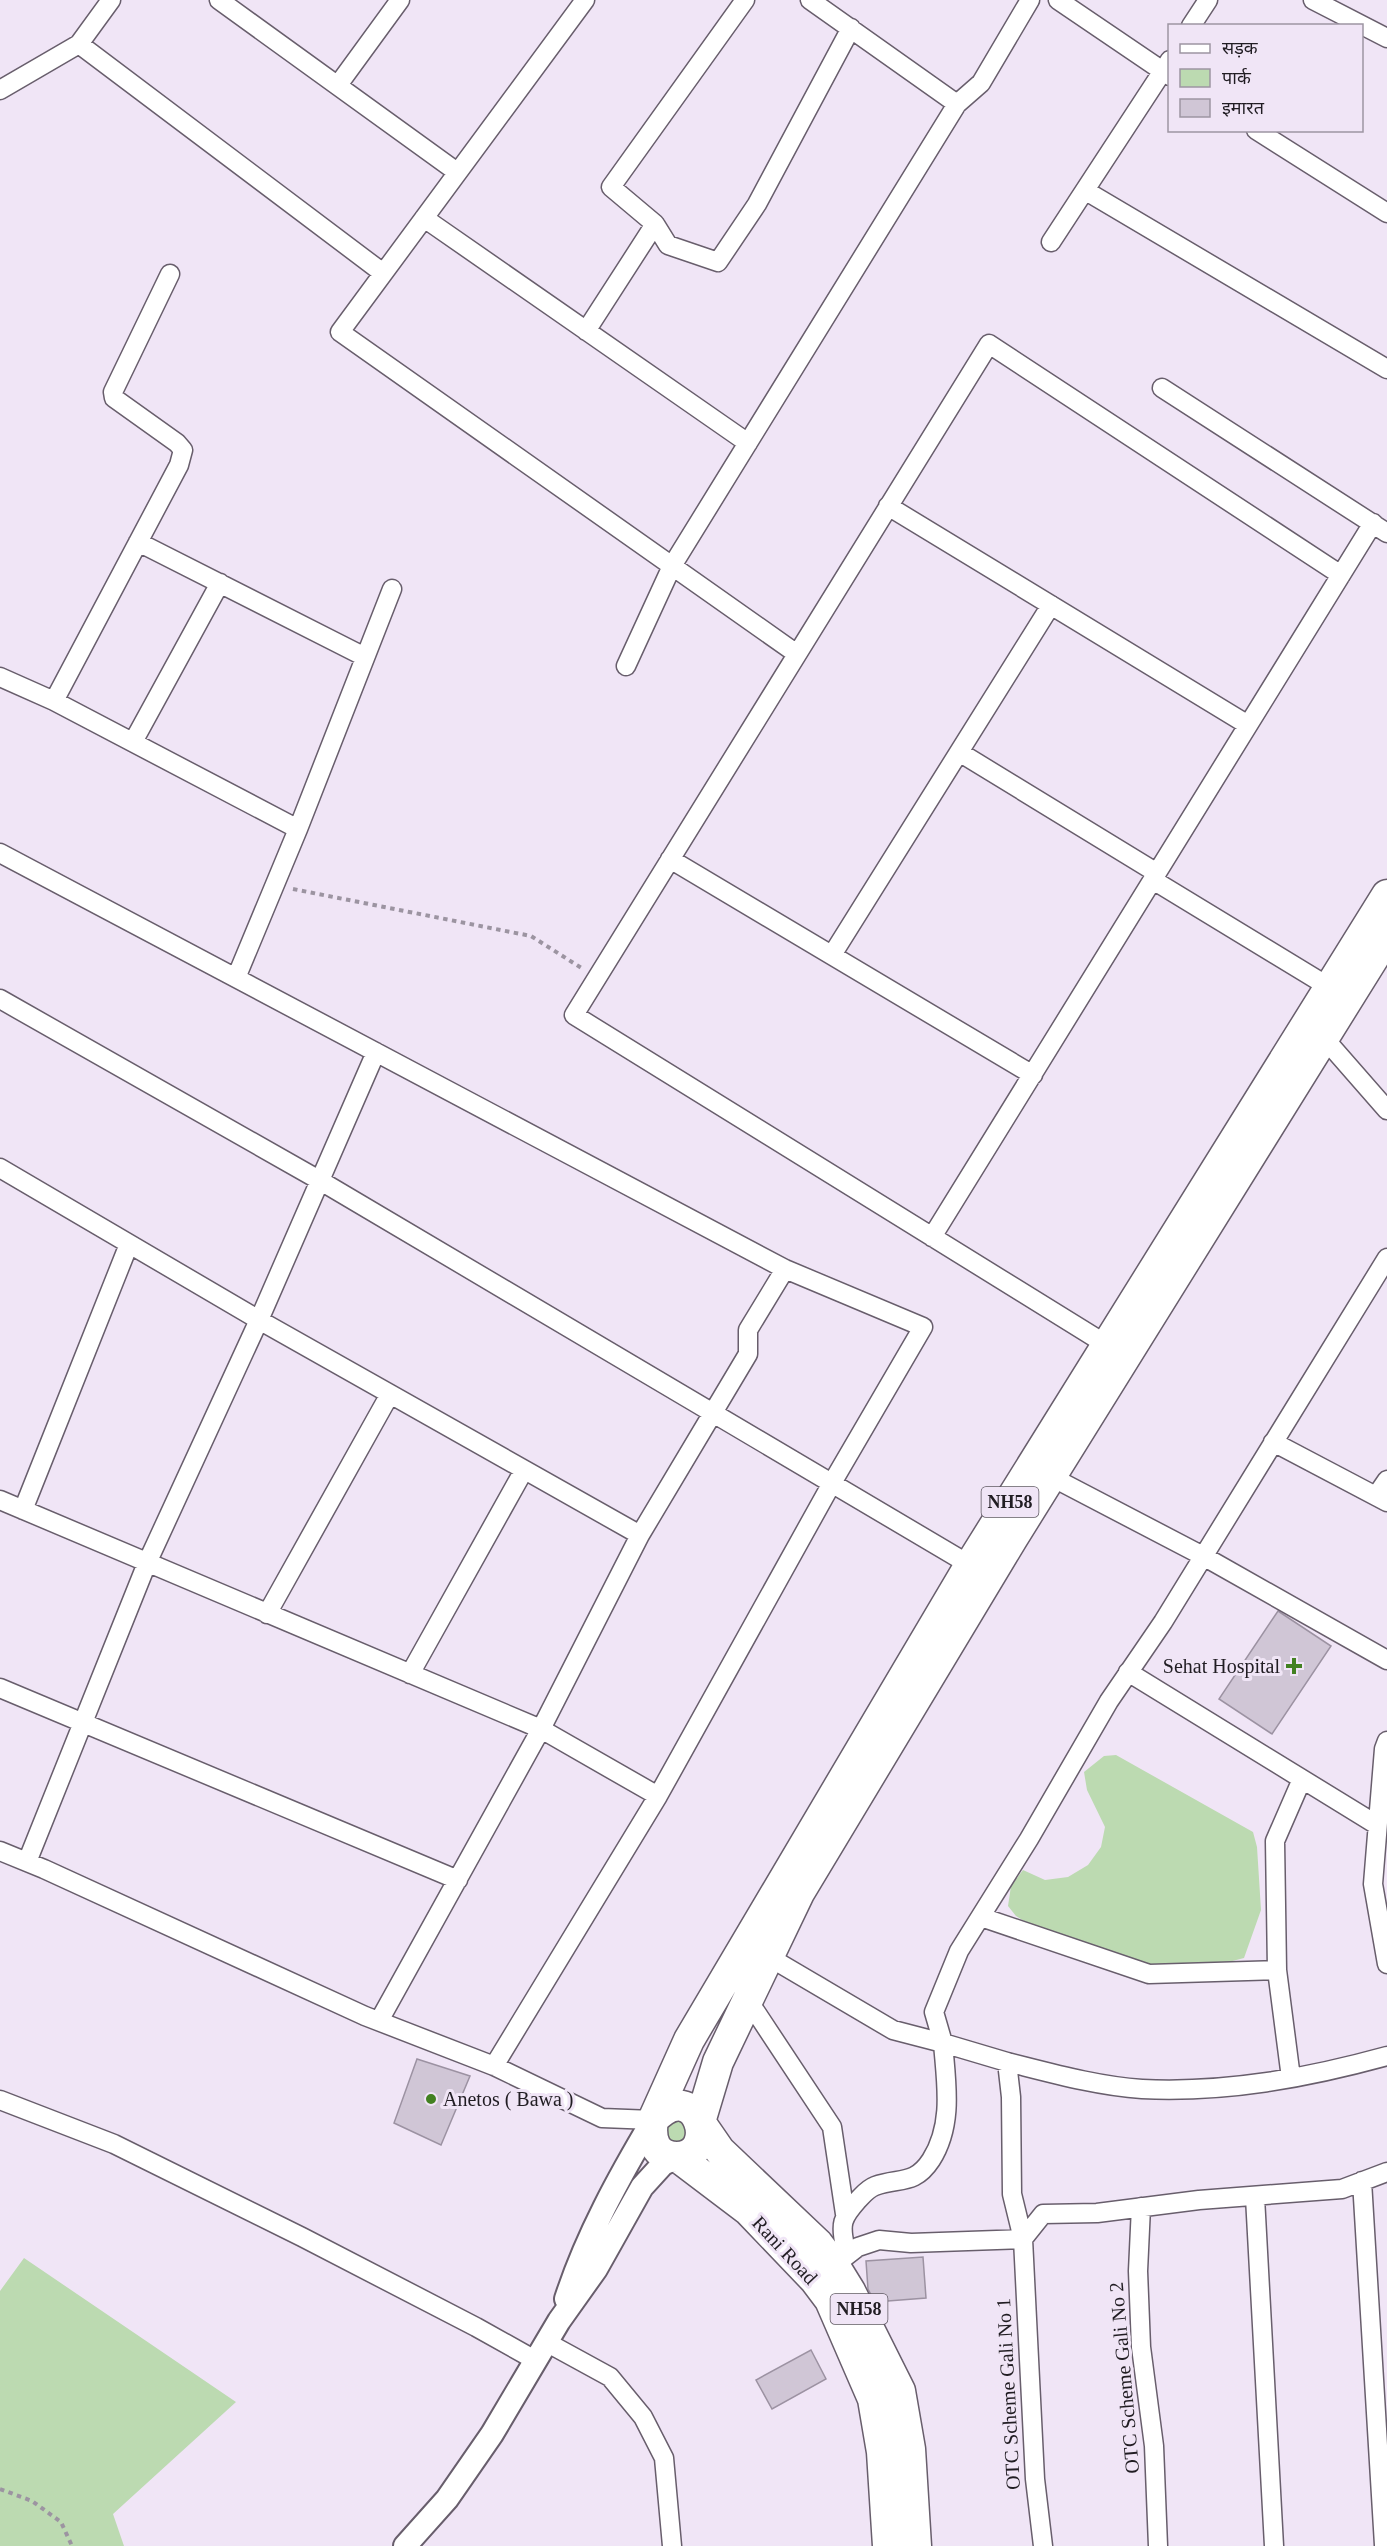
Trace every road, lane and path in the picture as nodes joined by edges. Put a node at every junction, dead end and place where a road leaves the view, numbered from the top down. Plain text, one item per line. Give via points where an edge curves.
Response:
1 (111, 0) edge
2 (219, 0) edge
3 (400, 0) edge
4 (745, 0) edge
5 (810, 0) edge
6 (1030, 0) edge
7 (1058, 0) edge
8 (1208, 0) edge
9 (1313, 0) edge
10 (580, 2) edge
11 (1192, 24) edge
12 (1360, 24) edge
13 (1363, 26) edge
14 (851, 28) junction
15 (1387, 38) edge
16 (79, 44) junction
17 (1167, 69) edge
18 (338, 85) junction
19 (0, 90) edge
20 (957, 104) junction
21 (1259, 132) edge
22 (457, 172) junction
23 (1086, 191) junction
24 (1387, 213) edge
25 (424, 219) junction
26 (655, 224) junction
27 (1051, 242) dead end
28 (383, 273) junction
29 (170, 274) dead end
30 (586, 331) junction
31 (1387, 369) edge
32 (1162, 388) dead end
33 (748, 443) junction
34 (888, 506) junction
35 (1380, 528) edge
36 (138, 542) junction
37 (672, 566) junction
38 (1341, 575) junction
39 (220, 583) junction
40 (392, 589) dead end
41 (1051, 605) junction
42 (797, 654) junction
43 (365, 657) junction
44 (626, 666) dead end
45 (0, 677) edge
46 (54, 701) junction
47 (1248, 725) junction
48 (133, 742) junction
49 (959, 752) junction
50 (298, 829) junction
51 (0, 853) edge
52 (670, 858) junction
53 (1155, 876) junction
54 (274, 885) junction
55 (1386, 901) edge
56 (1387, 936) edge
57 (832, 955) junction
58 (236, 978) junction
59 (597, 978) junction
60 (1329, 987) junction
61 (0, 999) edge
62 (1324, 1038) junction
63 (376, 1052) junction
64 (1032, 1075) junction
65 (1387, 1110) edge
66 (0, 1168) edge
67 (319, 1180) junction
68 (932, 1237) junction
69 (129, 1244) junction
70 (1387, 1258) edge
71 (785, 1269) junction
72 (259, 1320) junction
73 (1107, 1345) junction
74 (390, 1394) junction
75 (713, 1413) junction
76 (1273, 1442) junction
77 (524, 1470) junction
78 (1042, 1472) junction
79 (1387, 1480) edge
80 (832, 1483) junction
81 (1382, 1499) edge
82 (0, 1500) edge
83 (23, 1510) junction
84 (640, 1535) junction
85 (1203, 1556) junction
86 (147, 1563) junction
87 (970, 1564) junction
88 (267, 1614) junction
89 (1387, 1660) edge
90 (1128, 1672) junction
91 (410, 1674) junction
92 (0, 1688) edge
93 (83, 1725) junction
94 (541, 1729) junction
95 (1387, 1741) edge
96 (1302, 1779) junction
97 (658, 1796) junction
98 (1377, 1825) junction
99 (0, 1851) edge
100 (27, 1862) junction
101 (458, 1880) junction
102 (981, 1917) junction
103 (769, 1958) junction
104 (1387, 1964) edge
105 (1277, 1970) junction
106 (748, 2000) junction
107 (379, 2022) junction
108 (943, 2043) junction
109 (1387, 2056) edge
110 (1007, 2062) junction
111 (494, 2066) junction
112 (1292, 2078) junction
113 (0, 2100) edge
114 (653, 2120) junction
115 (700, 2122) junction
116 (678, 2157) junction
117 (1387, 2172) edge
118 (1362, 2181) junction
119 (1255, 2197) junction
120 (1141, 2207) junction
121 (845, 2214) junction
122 (1023, 2239) junction
123 (825, 2272) junction
124 (559, 2321) junction
125 (541, 2351) junction
126 (0, 2489) edge
127 (1379, 2545) edge
128 (72, 2546) edge
129 (405, 2546) edge
130 (672, 2546) edge
131 (888, 2546) edge
132 (916, 2546) edge
133 (1043, 2546) edge
134 (1158, 2546) edge
135 (1274, 2546) edge

1 - 16 street
2 - 18 street
3 - 18 street
4 - 26 street via 611,186
5 - 14 street
6 - 20 street via 981,83
7 - 17 street
8 - 11 street
9 - 12 street
10 - 22 street
13 - 15 street
14 - 20 street
14 - 26 street via 757,204 718,262 668,245
16 - 19 street
16 - 28 street
17 - 23 street
18 - 22 street
20 - 33 street
21 - 24 street
22 - 25 street
23 - 27 street
23 - 31 street
25 - 28 street
25 - 30 street
26 - 30 street
28 - 37 street via 340,332
29 - 36 street via 113,392 122,406 183,450
30 - 33 street
32 - 35 street
33 - 37 street
34 - 38 street via 989,344
34 - 41 street
34 - 42 street
35 - 38 street
36 - 39 street
36 - 46 street
37 - 42 street
37 - 44 street
38 - 47 street
39 - 43 street
39 - 48 street
40 - 43 street
41 - 47 street
41 - 49 street
42 - 52 street
43 - 50 street
45 - 46 street
46 - 48 street
47 - 53 street
48 - 50 street
49 - 53 street
49 - 57 street
50 - 54 street
51 - 58 street
52 - 57 street
52 - 59 street
53 - 60 street
53 - 64 street
54 - 58 street
54 - 59 path via 531,936
55 - 60 highway, NH58
56 - 62 highway, NH58
57 - 64 street
58 - 63 street
59 - 68 street via 574,1015
60 - 73 highway, NH58
61 - 67 street
62 - 65 street
62 - 78 highway, NH58
63 - 67 street
63 - 71 street
64 - 68 street
66 - 69 street
67 - 72 street
67 - 75 street
68 - 73 street
69 - 72 street
69 - 83 street
70 - 76 street
71 - 75 street via 748,1330 748,1354
71 - 80 street via 923,1327
72 - 74 street
72 - 86 street
73 - 78 highway, NH58
74 - 77 street
74 - 88 street
75 - 80 street
75 - 84 street
76 - 81 street
76 - 85 street
77 - 84 street
77 - 91 street
78 - 85 street
78 - 87 highway, NH58
78 - 103 highway, NH58 via 1012,1539 799,1893
79 - 81 street
80 - 87 street
80 - 97 street
82 - 83 street
83 - 86 street
84 - 94 street
85 - 89 street
85 - 90 street
86 - 88 street
86 - 93 street
87 - 114 highway, NH58 via 689,2040
88 - 91 street
90 - 96 street
90 - 102 street
91 - 94 street
92 - 93 street
93 - 100 street
93 - 101 street
94 - 97 street
94 - 101 street
95 - 98 street
96 - 98 street
96 - 105 street via 1275,1841
97 - 111 street
98 - 104 street via 1373,1884
99 - 100 street
100 - 107 street
101 - 107 street
102 - 105 street via 1149,1974
102 - 108 street via 959,1951 934,2012
103 - 106 highway, NH58
103 - 108 street via 893,2030
105 - 112 street
106 - 115 highway, NH58 via 718,2062
106 - 121 street via 832,2127
107 - 111 street
108 - 110 street
108 - 121 street via 948,2107 931,2160 915,2178 864,2192
109 - 112 street
110 - 112 street via 1140,2089 1197,2089
110 - 122 street, OTC Scheme Gali No 1 via 1012,2194
111 - 114 street via 602,2118
113 - 125 street via 114,2144 476,2327
114 - 115 highway, NH58 via 673,2105 693,2111
114 - 116 highway, NH58 via 651,2134 656,2147 665,2155
114 - 124 street via 576,2267
115 - 116 highway, NH58 via 702,2136 697,2146
115 - 123 highway, NH58 via 720,2151 818,2244
116 - 123 highway, Rani Road / NH58
116 - 124 street via 663,2164 642,2187 596,2269
117 - 118 street
118 - 119 street via 1342,2189
118 - 127 street
119 - 120 street
119 - 135 street
120 - 122 street via 1043,2214
120 - 134 street, OTC Scheme Gali No 2 via 1141,2347 1154,2446
121 - 123 street via 841,2230 845,2246
122 - 123 street via 911,2243 879,2240 858,2247
122 - 133 street, OTC Scheme Gali No 1 via 1035,2480
123 - 131 highway, Rani Road / NH58 via 830,2300 873,2399 882,2452
123 - 132 highway, NH58 via 900,2391 910,2449
124 - 125 street
125 - 129 street via 492,2434 447,2499
125 - 130 street via 610,2377 643,2417 664,2458
126 - 128 path via 32,2501 61,2522

